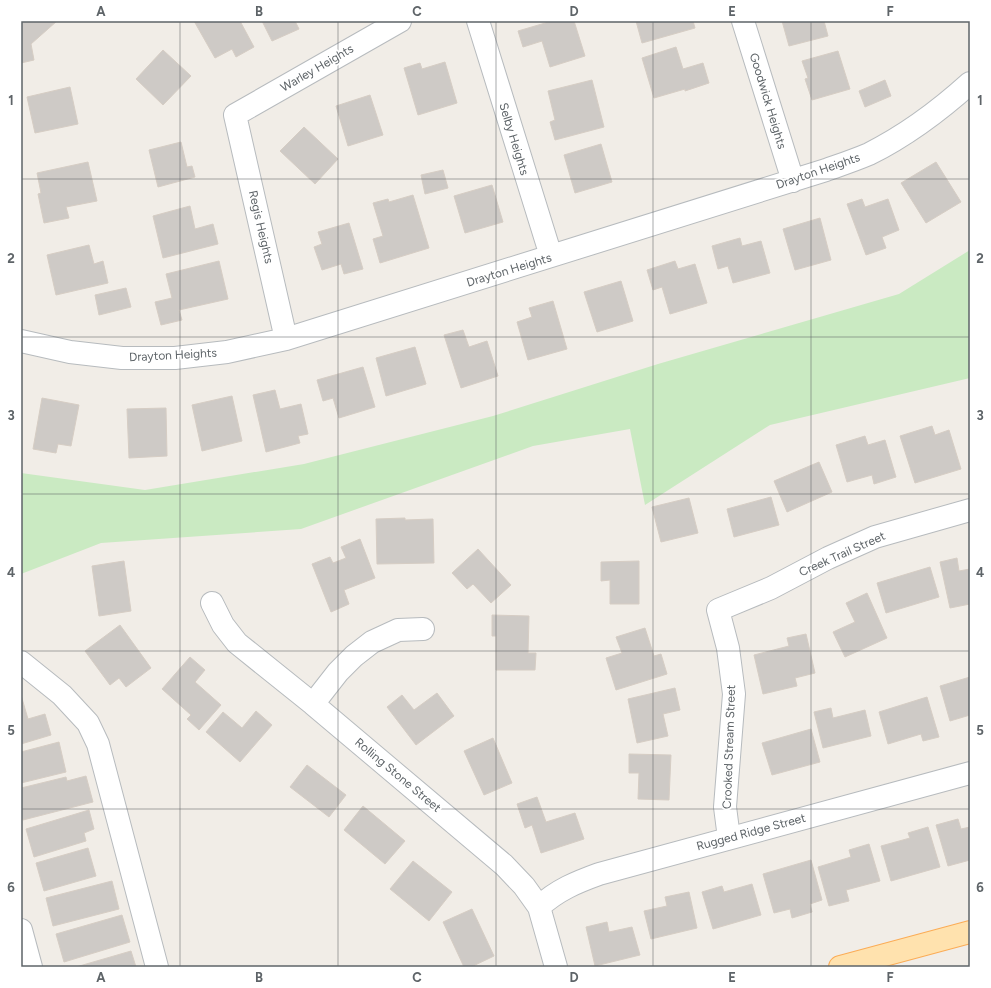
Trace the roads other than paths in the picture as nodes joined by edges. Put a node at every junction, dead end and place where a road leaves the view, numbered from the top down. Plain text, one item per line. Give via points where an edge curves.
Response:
1 (400, 21) edge
2 (478, 21) edge
3 (743, 21) edge
4 (970, 83) edge
5 (235, 115) joint
6 (793, 181) junction
7 (551, 256) junction
8 (286, 339) junction
9 (21, 341) edge
10 (970, 510) edge
11 (212, 603) dead end
12 (718, 610) joint
13 (423, 629) dead end
14 (21, 662) edge
15 (313, 704) junction
16 (970, 773) edge
17 (729, 838) junction
18 (539, 907) junction
19 (21, 930) edge
20 (970, 932) edge
21 (31, 967) edge
22 (157, 967) edge
23 (556, 967) edge
24 (840, 967) edge

1 - 5 street, Warley Heights
2 - 7 street, Selby Heights
3 - 6 street, Goodwick Heights
4 - 6 street, Drayton Heights via 931,117 900,137 868,154
5 - 8 street, Regis Heights
6 - 7 street, Drayton Heights
7 - 8 street, Drayton Heights
8 - 9 street, Drayton Heights via 227,352 175,358 122,358 70,352
10 - 12 street, Creek Trail Street via 875,537 771,588
11 - 15 street, Rolling Stone Street via 223,625 237,643
12 - 17 street, Crooked Stream Street via 728,648 734,694 725,806
13 - 15 street via 398,630 372,642 338,672
14 - 22 street via 62,695 88,723 98,744
15 - 18 street, Rolling Stone Street via 504,865
16 - 17 street, Rugged Ridge Street
17 - 18 street, Rugged Ridge Street via 579,881 547,899
18 - 23 street, Rolling Stone Street
19 - 21 street
20 - 24 main road

